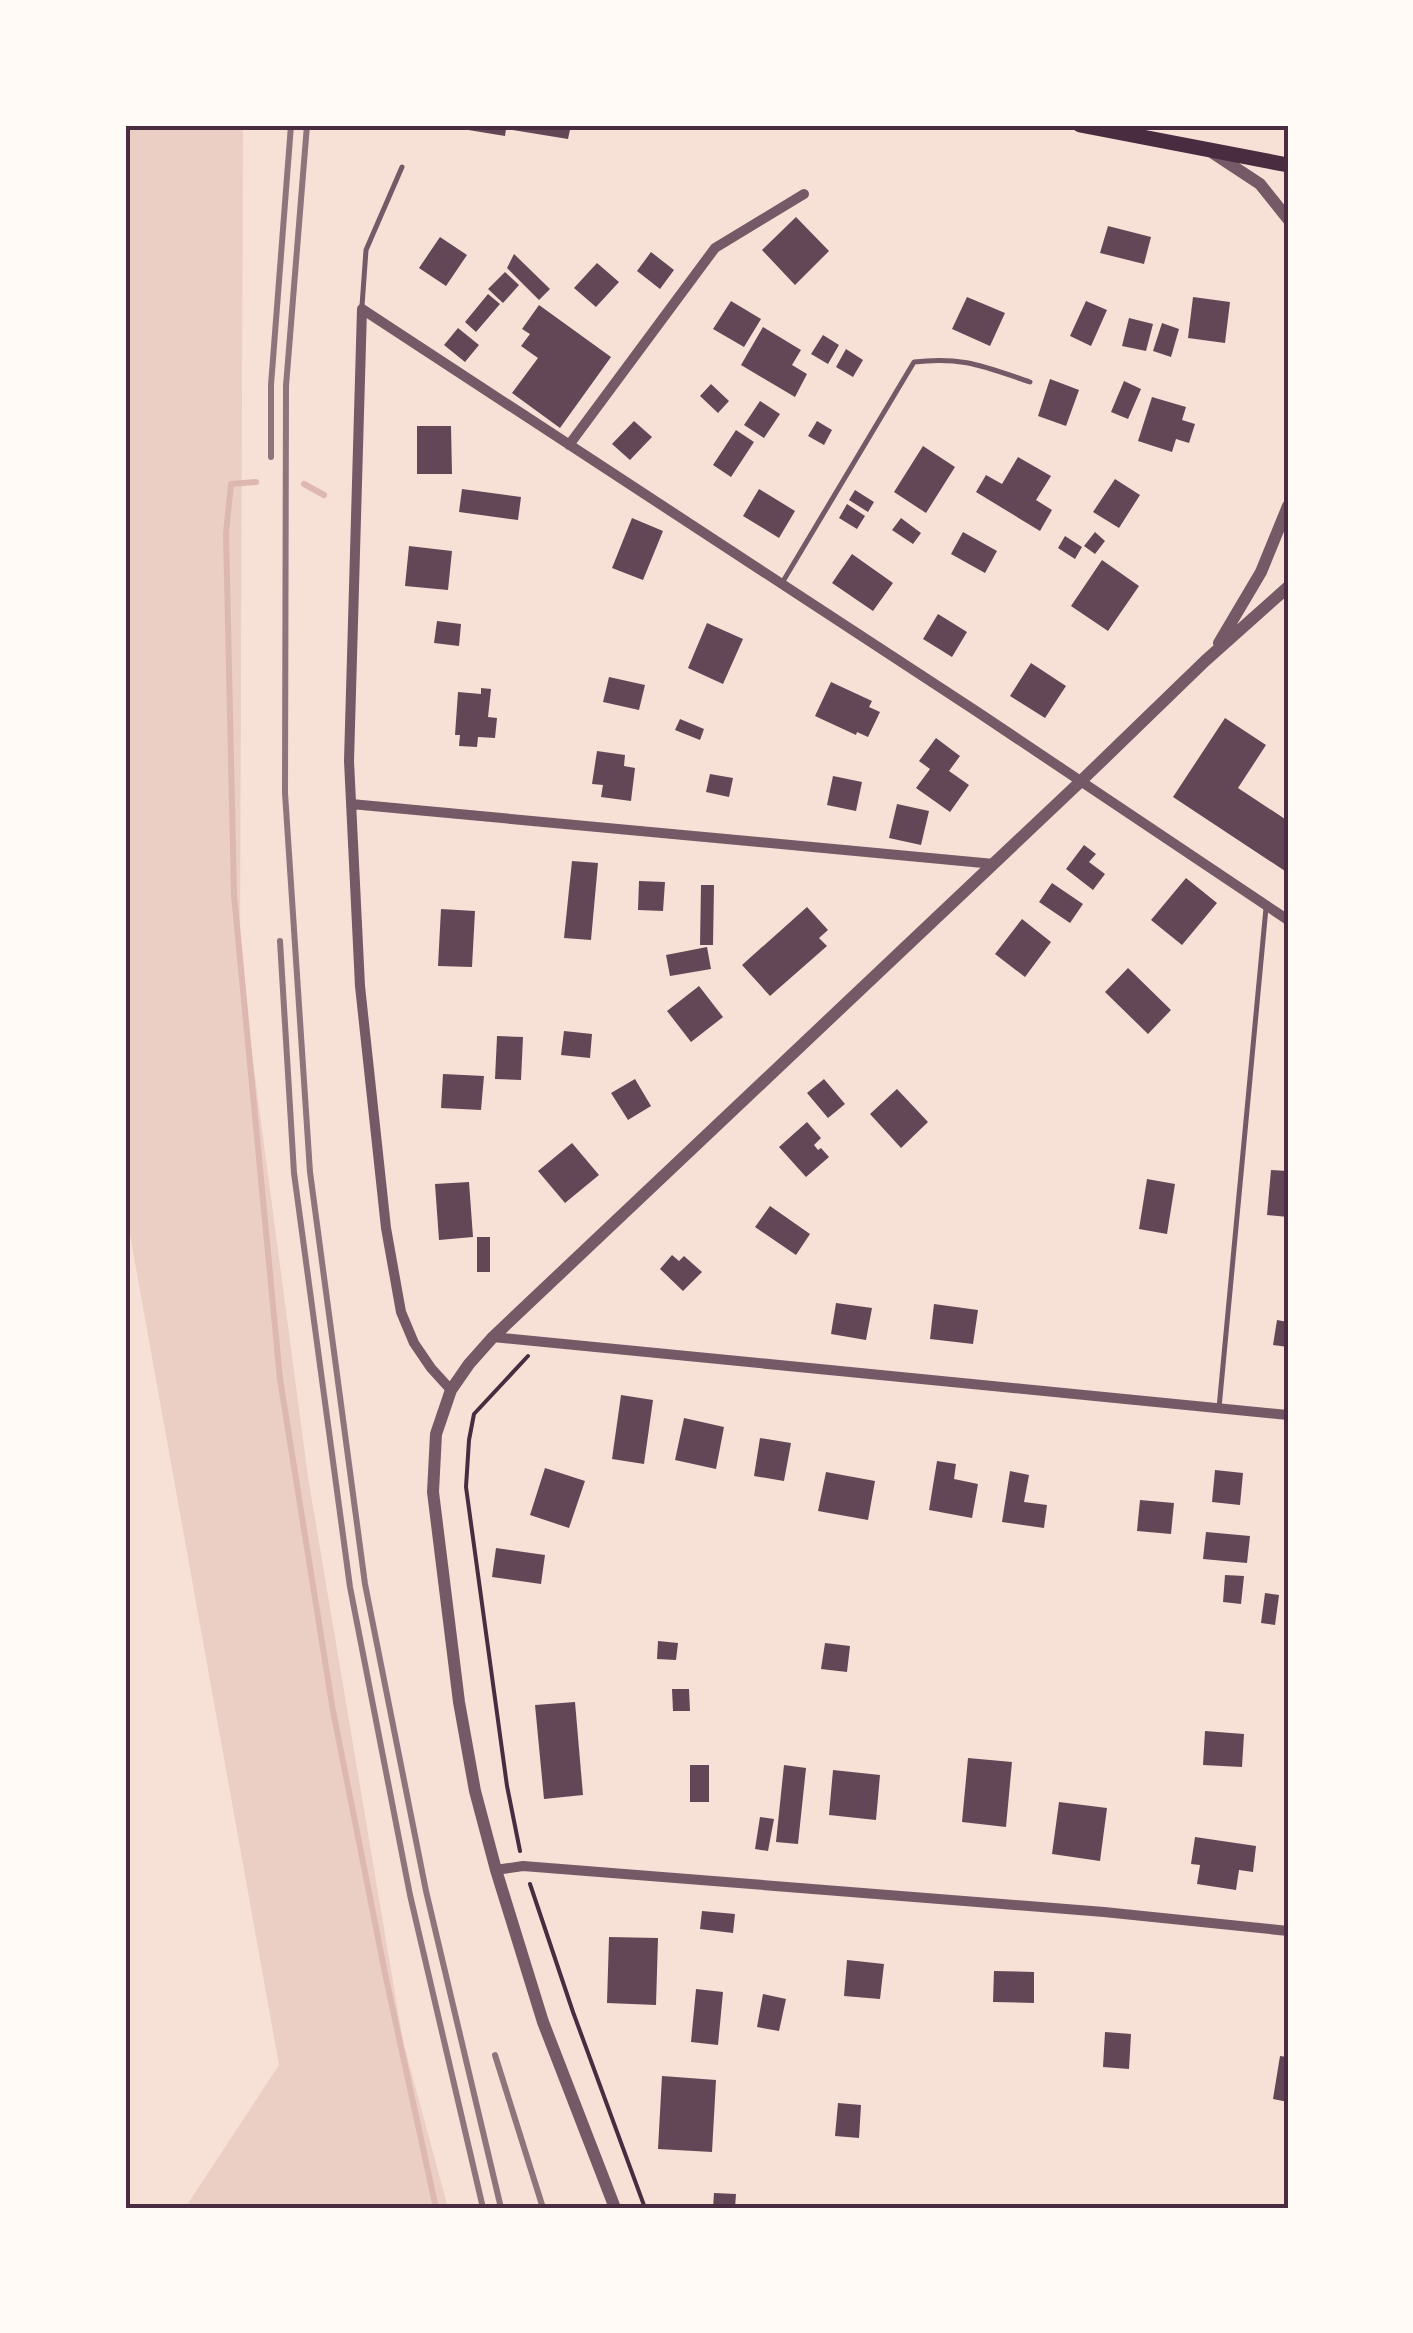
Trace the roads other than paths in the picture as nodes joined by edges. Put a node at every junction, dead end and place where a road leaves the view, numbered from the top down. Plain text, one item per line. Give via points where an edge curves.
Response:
1 (1080, 125) edge
2 (1206, 149) junction
3 (1288, 166) edge
4 (402, 167) dead end
5 (804, 194) dead end
6 (1288, 219) edge
7 (362, 309) junction
8 (1030, 382) dead end
9 (569, 446) junction
10 (1288, 506) edge
11 (782, 584) junction
12 (1286, 592) edge
13 (1205, 661) junction
14 (1080, 782) junction
15 (350, 804) junction
16 (994, 864) junction
17 (1266, 906) junction
18 (1288, 920) edge
19 (493, 1337) junction
20 (451, 1390) junction
21 (1218, 1408) junction
22 (1288, 1415) edge
23 (496, 1870) junction
24 (1288, 1931) edge
25 (615, 2208) edge

1 - 2 main road
2 - 3 main road
2 - 6 street via 1260,184
4 - 7 lane via 366,250
5 - 9 street via 715,248
7 - 9 street
7 - 15 street
8 - 11 lane via 970,362 914,362
9 - 11 street
10 - 13 street via 1261,572
11 - 14 street
12 - 13 street
13 - 14 street
14 - 16 street
14 - 17 street
15 - 16 street
15 - 20 street via 360,986 386,1228 401,1312 414,1343
16 - 19 street
17 - 18 street
17 - 21 lane
19 - 20 street
19 - 21 street
20 - 23 street via 436,1434 433,1492 459,1702
21 - 22 street
23 - 24 street via 524,1866
23 - 25 street via 543,2022

